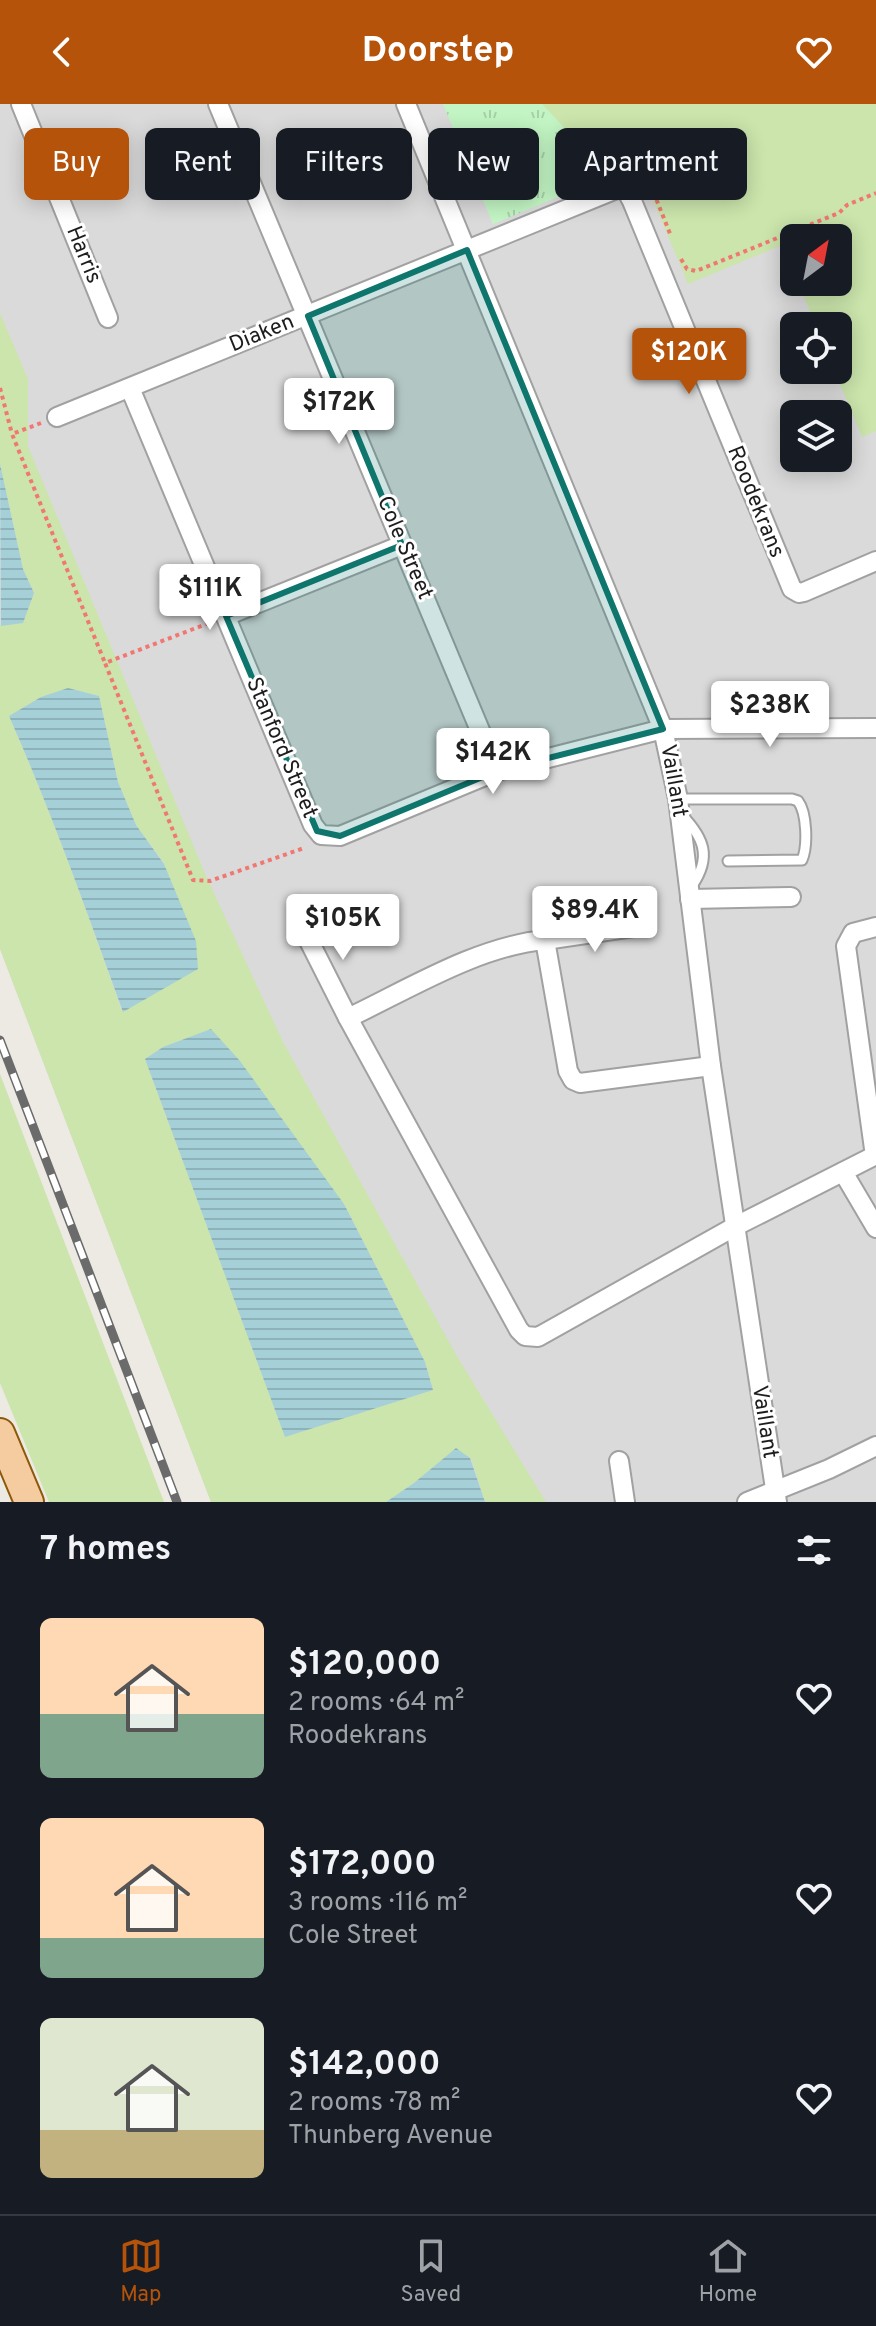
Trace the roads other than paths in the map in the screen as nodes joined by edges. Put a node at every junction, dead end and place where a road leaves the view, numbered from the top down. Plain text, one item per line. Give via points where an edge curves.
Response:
1 (21, 104) edge
2 (218, 104) edge
3 (406, 104) edge
4 (467, 250) junction
5 (308, 316) junction
6 (108, 318) dead end
7 (130, 388) junction
8 (57, 417) road end
9 (402, 545) junction
10 (876, 561) edge
11 (226, 616) junction
12 (876, 728) edge
13 (663, 729) junction
14 (497, 771) junction
15 (679, 806) junction
16 (728, 861) dead end
17 (689, 895) junction
18 (791, 897) dead end
19 (301, 925) dead end
20 (640, 926) dead end
21 (876, 927) edge
22 (545, 940) junction
23 (348, 1018) junction
24 (711, 1066) junction
25 (876, 1155) edge
26 (843, 1172) junction
27 (734, 1227) junction
28 (876, 1228) edge
29 (0, 1433) edge
30 (876, 1446) edge
31 (619, 1461) dead end
32 (776, 1497) edge
33 (29, 1502) edge
34 (625, 1502) edge
35 (747, 1502) edge

1 - 6 street, Harris
2 - 5 street, Cole Street
3 - 4 street, Vaillant
4 - 5 street, Diaken
4 - 10 street, Roodekrans via 623,188 792,589 799,593
4 - 13 street, Vaillant
5 - 7 street, Diaken
5 - 9 street, Cole Street
7 - 8 street, Diaken
7 - 11 street, Stanford Street
9 - 11 street
9 - 14 street, Cole Street
11 - 14 street, Stanford Street via 321,835 330,838
12 - 13 street
13 - 14 street
13 - 15 street, Vaillant
15 - 16 lane via 798,801 803,812 802,860
15 - 17 street, Vaillant
17 - 18 street
17 - 24 street, Vaillant
19 - 23 street
20 - 22 street
21 - 25 street via 853,933 846,946
22 - 23 street via 491,950
22 - 24 street via 573,1080
23 - 27 street via 525,1336 538,1337
24 - 27 street, Vaillant
25 - 26 street
26 - 27 street
26 - 28 street
27 - 32 street, Vaillant
29 - 33 main road
30 - 32 street
31 - 34 street
32 - 35 street

